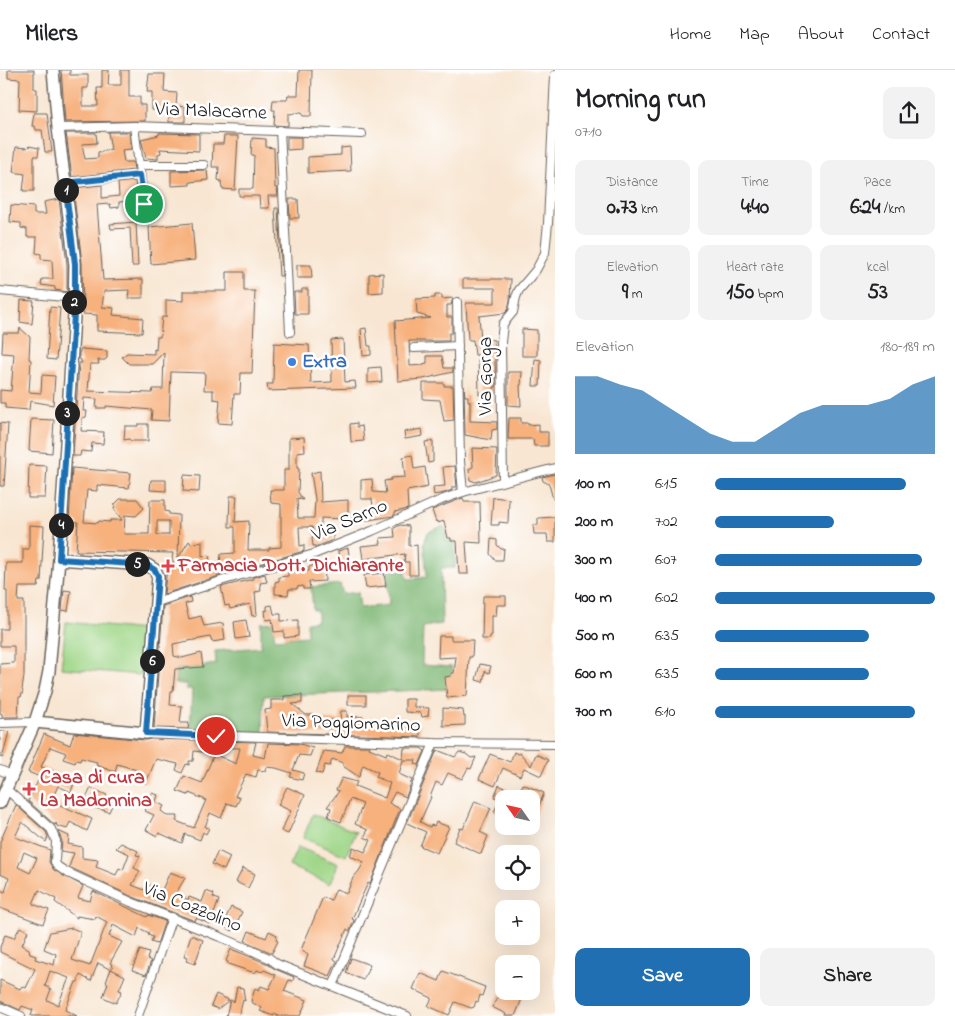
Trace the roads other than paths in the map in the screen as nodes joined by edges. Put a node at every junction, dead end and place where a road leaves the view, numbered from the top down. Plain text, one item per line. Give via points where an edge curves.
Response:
1 (53, 70) edge
2 (555, 75) edge
3 (134, 126) junction
4 (58, 128) junction
5 (280, 130) junction
6 (362, 134) dead end
7 (139, 165) junction
8 (204, 165) dead end
9 (140, 175) junction
10 (65, 183) junction
11 (144, 204) dead end
12 (0, 291) edge
13 (75, 298) junction
14 (457, 302) dead end
15 (290, 332) dead end
16 (458, 346) junction
17 (414, 348) dead end
18 (555, 468) edge
19 (502, 481) junction
20 (463, 492) junction
21 (59, 559) junction
22 (157, 602) junction
23 (35, 722) junction
24 (0, 723) edge
25 (146, 733) junction
26 (434, 743) junction
27 (555, 744) edge
28 (0, 770) edge
29 (12, 776) junction
30 (6, 789) junction
31 (0, 803) edge
32 (172, 917) junction
33 (333, 986) junction
34 (0, 1007) edge
35 (21, 1016) edge
36 (138, 1016) edge
37 (407, 1016) edge

1 - 4 main road
2 - 19 street, Via Gorga via 545,253 519,290 513,312 503,324
3 - 4 street, Via Malacarne
3 - 5 street, Via Malacarne
3 - 7 street
4 - 10 main road
5 - 6 street, Via Malacarne
5 - 15 street
7 - 8 street
7 - 9 street
9 - 10 street
9 - 11 street
10 - 13 main road via 75,264
12 - 13 street
13 - 21 main road
14 - 16 street
16 - 17 street
16 - 20 street
18 - 19 street, Via Sarno
19 - 20 street, Via Sarno
20 - 22 street, Via Sarno via 314,554
21 - 22 main road via 147,565 158,576
21 - 23 main road via 49,671
22 - 25 main road
23 - 24 street
23 - 25 main road
23 - 29 main road
25 - 26 street, Via Poggiomarino
26 - 27 street, Via Poggiomarino
26 - 33 street
28 - 29 street
29 - 30 main road
30 - 31 main road
30 - 32 street, Via Cozzolino via 51,829 56,842 57,866 131,902
32 - 33 street, Via Cozzolino
32 - 36 street
33 - 37 street, Via Cozzolino
34 - 35 street

